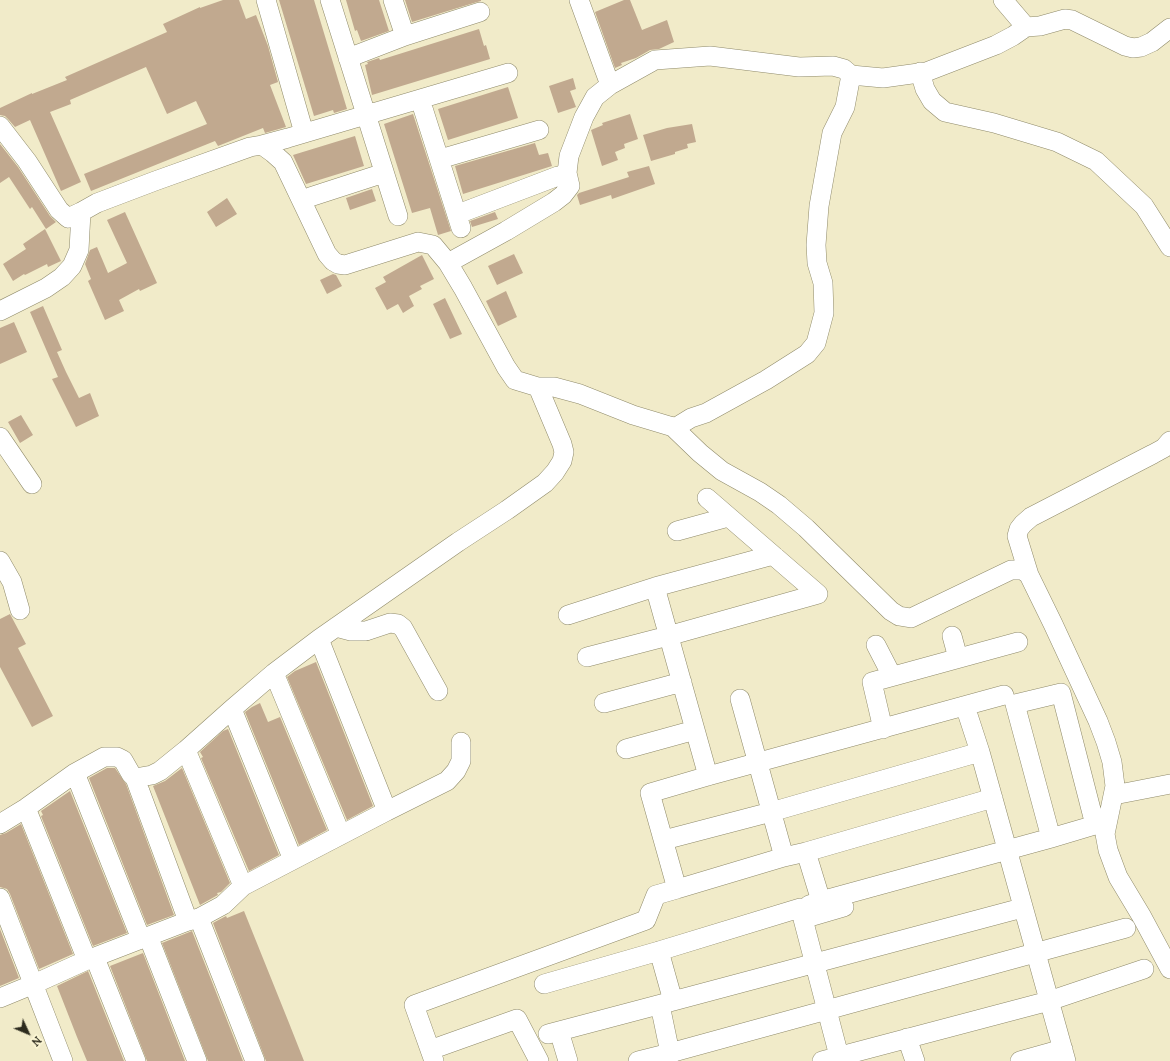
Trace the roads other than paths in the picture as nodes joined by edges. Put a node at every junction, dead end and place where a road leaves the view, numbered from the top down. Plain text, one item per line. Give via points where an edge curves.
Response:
1 (266, 0) edge
2 (330, 0) edge
3 (393, 0) edge
4 (1004, 0) edge
5 (581, 1) edge
6 (480, 12) dead end
7 (1026, 27) junction
8 (1170, 28) edge
9 (404, 36) junction
10 (348, 58) junction
11 (920, 72) junction
12 (508, 73) dead end
13 (851, 75) junction
14 (610, 85) junction
15 (420, 99) junction
16 (366, 115) junction
17 (0, 126) edge
18 (539, 130) dead end
19 (304, 133) junction
20 (262, 145) junction
21 (440, 160) junction
22 (384, 173) junction
23 (558, 176) dead end
24 (310, 197) dead end
25 (81, 212) junction
26 (398, 216) dead end
27 (1170, 247) edge
28 (448, 263) junction
29 (0, 311) edge
30 (538, 387) junction
31 (673, 427) junction
32 (0, 437) edge
33 (1170, 442) edge
34 (32, 484) dead end
35 (707, 498) dead end
36 (728, 517) junction
37 (677, 531) dead end
38 (773, 555) junction
39 (0, 562) edge
40 (1029, 575) junction
41 (655, 587) junction
42 (20, 610) dead end
43 (568, 615) dead end
44 (336, 627) junction
45 (668, 636) junction
46 (952, 636) dead end
47 (319, 639) junction
48 (1018, 642) dead end
49 (876, 645) dead end
50 (587, 657) dead end
51 (958, 658) junction
52 (274, 673) junction
53 (892, 676) junction
54 (682, 682) junction
55 (438, 691) dead end
56 (1004, 695) dead end
57 (740, 699) dead end
58 (604, 703) dead end
59 (965, 706) junction
60 (232, 708) junction
61 (883, 729) junction
62 (695, 730) junction
63 (461, 742) dead end
64 (626, 749) dead end
65 (186, 750) junction
66 (980, 752) junction
67 (758, 763) junction
68 (75, 773) junction
69 (708, 776) junction
70 (135, 778) junction
71 (1170, 784) edge
72 (1114, 796) junction
73 (993, 798) junction
74 (26, 808) junction
75 (387, 810) junction
76 (771, 812) junction
77 (0, 824) edge
78 (1105, 834) junction
79 (341, 835) junction
80 (1051, 838) junction
81 (664, 840) junction
82 (806, 852) junction
83 (1008, 855) junction
84 (784, 857) junction
85 (293, 860) junction
86 (242, 886) junction
87 (677, 889) junction
88 (0, 898) edge
89 (820, 901) junction
90 (1022, 908) junction
91 (801, 913) junction
92 (194, 919) junction
93 (1126, 928) dead end
94 (145, 938) junction
95 (659, 951) junction
96 (1037, 954) junction
97 (91, 959) junction
98 (814, 963) junction
99 (1144, 969) dead end
100 (1170, 969) edge
101 (34, 984) junction
102 (544, 984) dead end
103 (0, 998) edge
104 (1049, 1001) junction
105 (667, 1003) junction
106 (827, 1011) junction
107 (907, 1038) junction
108 (432, 1055) edge
109 (1064, 1055) edge
110 (860, 1056) edge
111 (669, 1057) edge
112 (832, 1059) edge
113 (63, 1061) edge
114 (136, 1061) edge
115 (197, 1061) edge
116 (255, 1061) edge
117 (539, 1061) edge
118 (568, 1061) edge
119 (638, 1061) edge
120 (915, 1061) edge
121 (1020, 1061) edge

1 - 19 street
2 - 10 street
3 - 9 street
4 - 7 street
5 - 14 street
6 - 9 street
7 - 8 street via 1065,19 1072,20 1134,48 1152,42
7 - 11 street via 996,45 926,72
9 - 10 street
10 - 16 street
11 - 13 street via 883,78
11 - 27 street via 932,101 946,112 1057,142 1096,161 1144,206
12 - 15 street
13 - 14 street via 844,69 833,66 798,67 710,56 655,60
13 - 31 street via 845,107 832,133 819,206 816,245 817,263 823,283 824,313 816,343 807,354 766,380 706,413
14 - 28 street via 595,97 584,117 568,161 566,173 570,186 563,195
15 - 16 street
15 - 21 street
16 - 19 street
16 - 22 street
17 - 25 street via 60,210 68,218
18 - 21 street
19 - 20 street
20 - 25 street via 148,184 97,203
20 - 28 street via 283,162 327,254 338,264 346,265 418,242 433,245
21 - 23 street via 459,221
22 - 24 street
22 - 26 street
25 - 29 street via 79,250 72,266 46,288
28 - 30 street via 512,376 521,383
30 - 31 street via 580,394 633,415
30 - 44 street via 564,452 555,472 545,483 507,510
31 - 40 street via 722,471 779,505 899,616 911,618 1011,570 1023,570
32 - 34 street
33 - 40 street via 1164,448 1024,524 1017,536
35 - 36 street
36 - 37 street
36 - 38 street
38 - 41 street
38 - 45 street via 818,594
39 - 42 street via 12,582
40 - 72 street via 1103,735 1115,777
41 - 43 street
41 - 45 street
44 - 47 street
44 - 55 street via 366,631 390,623 398,624 403,628
45 - 50 street
45 - 54 street
46 - 51 street
47 - 52 street
47 - 75 street
48 - 51 street
49 - 53 street
51 - 53 street
52 - 60 street
52 - 79 street
53 - 61 street via 872,682
54 - 58 street
54 - 62 street
56 - 59 street
57 - 67 street
59 - 61 street
59 - 66 street
60 - 65 street
60 - 85 street
61 - 67 street
62 - 64 street
62 - 69 street
63 - 75 street via 461,761 456,772 447,781
65 - 70 street via 160,771
65 - 86 street
66 - 73 street
66 - 76 street
67 - 69 street
67 - 76 street
68 - 70 street via 104,757 112,756 123,760
68 - 74 street
68 - 94 street
69 - 81 street via 650,793
70 - 92 street
71 - 72 street
72 - 78 street
73 - 82 street
73 - 83 street
74 - 77 street
74 - 97 street
75 - 79 street
76 - 81 street
76 - 84 street
78 - 83 street
78 - 100 street via 1110,858 1118,877
79 - 85 street
80 - 80 street via 1095,825 1061,693 1016,704
80 - 83 street
81 - 87 street
82 - 84 street
82 - 89 street
83 - 89 street
83 - 90 street
83 - 91 street
84 - 87 street
85 - 86 street
86 - 92 street via 223,905
87 - 108 street via 656,895 646,920 414,1005
88 - 101 street
89 - 91 street
90 - 96 street
90 - 98 street
91 - 95 street
91 - 98 street
92 - 94 street
92 - 116 street
93 - 96 street
94 - 97 street
94 - 115 street
95 - 102 street
95 - 105 street
96 - 104 street
96 - 106 street
97 - 101 street
97 - 114 street
98 - 105 street
98 - 106 street
99 - 104 street
101 - 103 street
101 - 113 street
104 - 107 street
104 - 109 street
105 - 111 street
105 - 118 street via 554,1033
106 - 111 street
106 - 112 street
107 - 110 street
107 - 120 street
108 - 117 street via 517,1019
109 - 121 street
110 - 112 street
111 - 119 street

